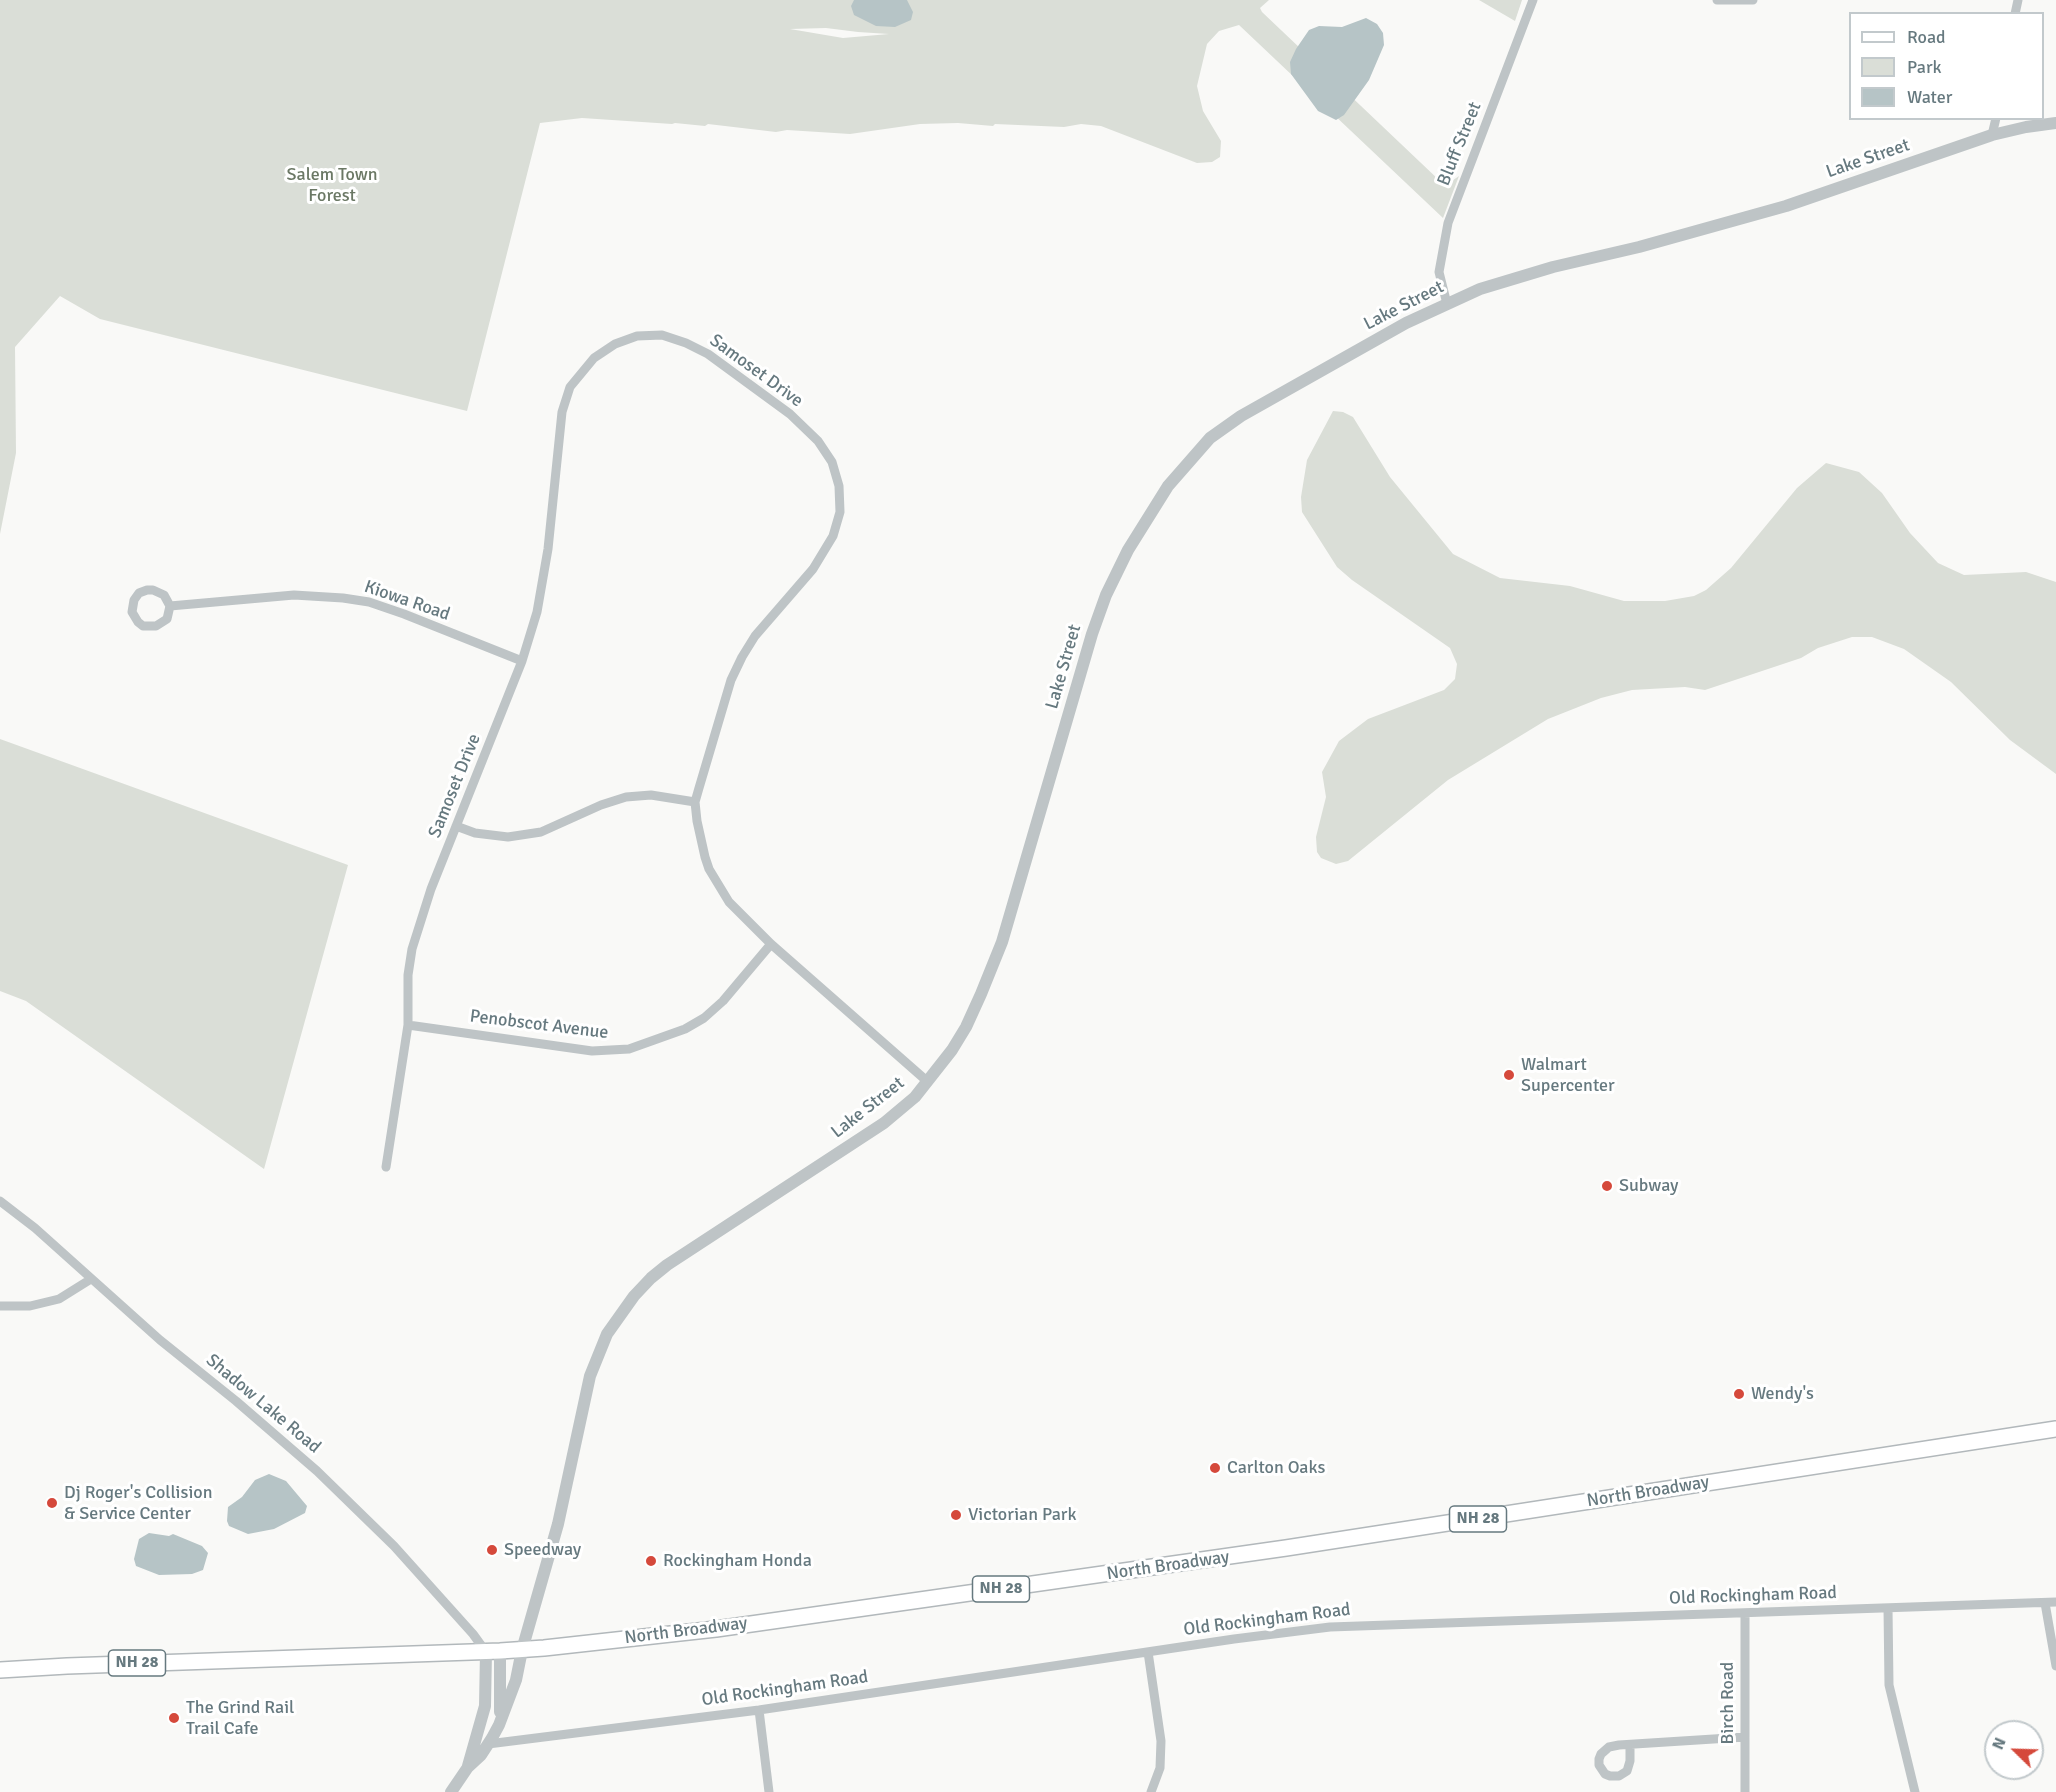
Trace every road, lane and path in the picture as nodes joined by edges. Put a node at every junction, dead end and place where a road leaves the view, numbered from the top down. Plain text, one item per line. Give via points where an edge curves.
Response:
1 (1533, 0) edge
2 (1717, 0) edge
3 (1753, 0) edge
4 (1995, 120) edge
5 (2056, 123) edge
6 (1992, 135) junction
7 (1448, 304) junction
8 (170, 606) junction
9 (522, 661) junction
10 (696, 802) junction
11 (456, 826) junction
12 (771, 944) junction
13 (408, 1025) junction
14 (928, 1082) junction
15 (386, 1167) dead end
16 (0, 1201) edge
17 (91, 1279) junction
18 (0, 1306) edge
19 (2056, 1429) edge
20 (2056, 1602) edge
21 (2045, 1603) junction
22 (1888, 1608) junction
23 (1745, 1613) junction
24 (522, 1650) junction
25 (493, 1652) junction
26 (1148, 1652) junction
27 (2056, 1666) edge
28 (0, 1670) edge
29 (759, 1710) junction
30 (499, 1725) junction
31 (1745, 1737) junction
32 (488, 1744) junction
33 (1630, 1745) dead end
34 (468, 1767) junction
35 (451, 1792) edge
36 (769, 1792) edge
37 (1150, 1792) edge
38 (1745, 1792) edge
39 (1915, 1792) edge

1 - 7 street, Bluff Street via 1446,229 1439,272
2 - 3 street
4 - 6 street
5 - 6 street, Lake Street
6 - 7 street, Lake Street via 1786,206 1516,277
7 - 14 street, Lake Street via 1406,323 1240,417 1210,438 1168,486 1128,550 1106,595 1002,942 966,1028
8 - 8 street via 164,594 147,590 134,600 132,612 143,626 156,626 166,619
8 - 9 street, Kiowa Road via 294,595 369,602
9 - 10 street, Samoset Drive via 543,582 562,412 570,387 594,358 637,336 662,335 708,354 790,414 818,441 832,462 839,486 840,512 828,548 742,657 731,680
9 - 11 street, Samoset Drive
10 - 11 street via 651,795 626,797 540,832 508,837 493,837
10 - 12 street, Samoset Drive via 705,858 714,881
11 - 13 street, Samoset Drive via 412,949
12 - 13 street, Penobscot Avenue via 704,1018 629,1049 592,1051
12 - 14 street, Samoset Drive
13 - 15 street, Samoset Drive
14 - 24 street, Lake Street via 870,1134 667,1265 620,1314 590,1376 560,1515
16 - 17 street, Shadow Lake Road
17 - 18 street via 58,1299 30,1306
17 - 25 street, Shadow Lake Road via 317,1471
19 - 24 main road, North Broadway / NH 28 via 1132,1571 716,1629
20 - 21 street, Old Rockingham Road
21 - 22 street, Old Rockingham Road
21 - 27 street
22 - 23 street, Old Rockingham Road
22 - 39 street via 1889,1685
23 - 26 street, Old Rockingham Road via 1352,1625
23 - 31 street, Birch Road
24 - 25 main road, North Broadway / NH 28
24 - 30 street, Lake Street
25 - 28 main road, North Broadway / NH 28
25 - 30 street via 501,1701
25 - 34 street via 485,1706
26 - 29 street, Old Rockingham Road
26 - 37 street via 1161,1741 1160,1768
29 - 32 street, Old Rockingham Road
29 - 36 street
30 - 32 street, Lake Street
31 - 33 street
31 - 38 street, Birch Road
32 - 34 street, Lake Street
34 - 35 street

